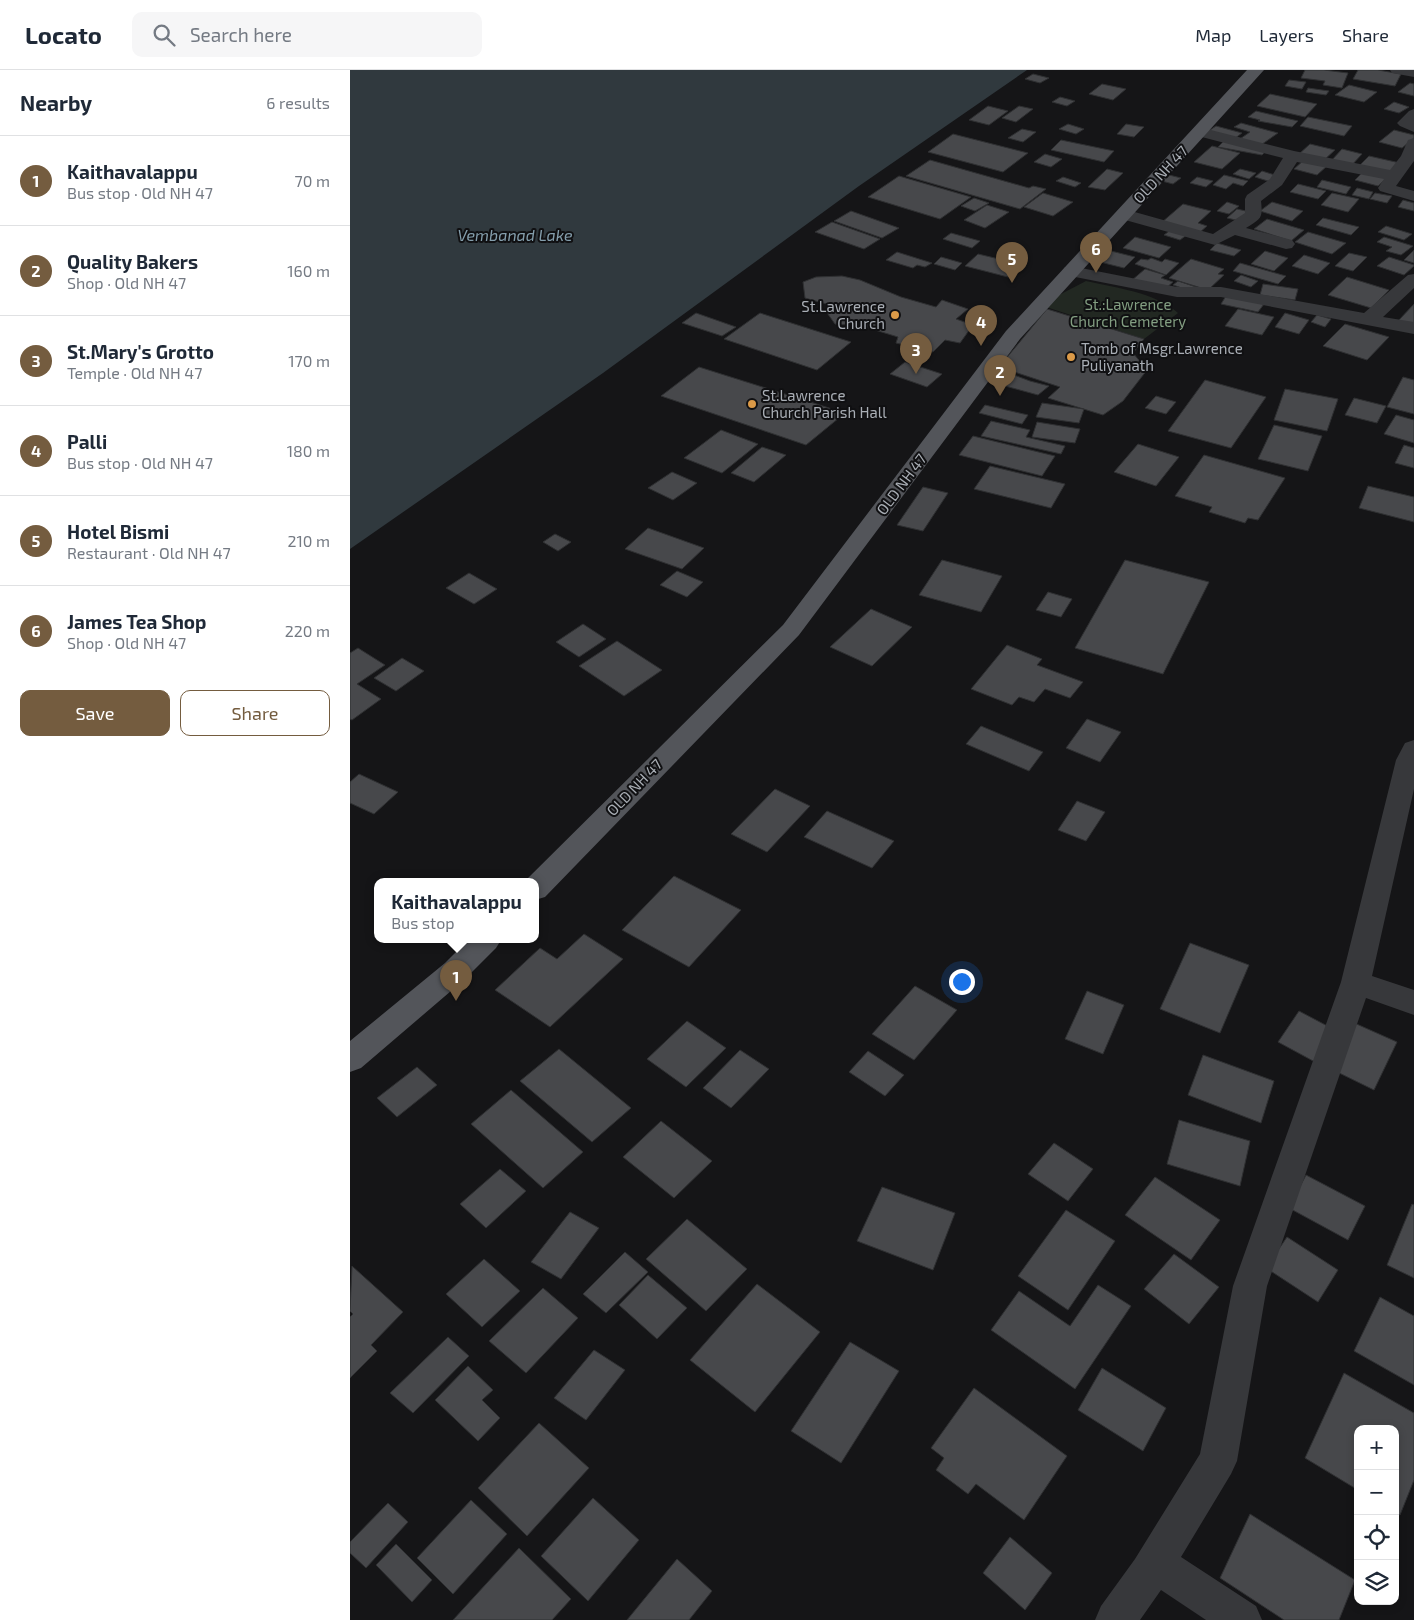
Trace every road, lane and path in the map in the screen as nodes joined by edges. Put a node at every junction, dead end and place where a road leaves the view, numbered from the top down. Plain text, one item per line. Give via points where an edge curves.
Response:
1 (1257, 70) edge
2 (1397, 70) edge
3 (1414, 73) edge
4 (1414, 114) edge
5 (1414, 127) edge
6 (1199, 132) junction
7 (1414, 143) edge
8 (1293, 156) junction
9 (1394, 176) junction
10 (1414, 196) edge
11 (1124, 214) junction
12 (1232, 229) junction
13 (1286, 244) dead end
14 (1071, 271) junction
15 (1414, 279) edge
16 (1370, 318) junction
17 (1414, 328) edge
18 (1412, 757) edge
19 (539, 885) edge
20 (483, 943) edge
21 (1356, 982) junction
22 (1414, 1004) edge
23 (350, 1059) edge
24 (1155, 1563) junction
25 (1115, 1620) edge
26 (1242, 1620) edge

1 - 6 main road, OLD NH 47
2 - 3 street
4 - 5 street via 1405,123
6 - 8 street
6 - 11 main road, OLD NH 47
7 - 9 street via 1409,157
8 - 9 street
8 - 12 street via 1276,182 1254,199 1254,215
9 - 10 street via 1386,188
11 - 12 street via 1215,240
11 - 14 main road, OLD NH 47
12 - 13 street
14 - 16 street via 1177,292 1221,292
14 - 19 main road, OLD NH 47 via 1013,335 791,630
15 - 16 street
16 - 17 street
18 - 21 street via 1368,923
20 - 23 main road via 455,971
21 - 22 street
21 - 24 street via 1250,1286 1218,1461
24 - 25 street
24 - 26 street

